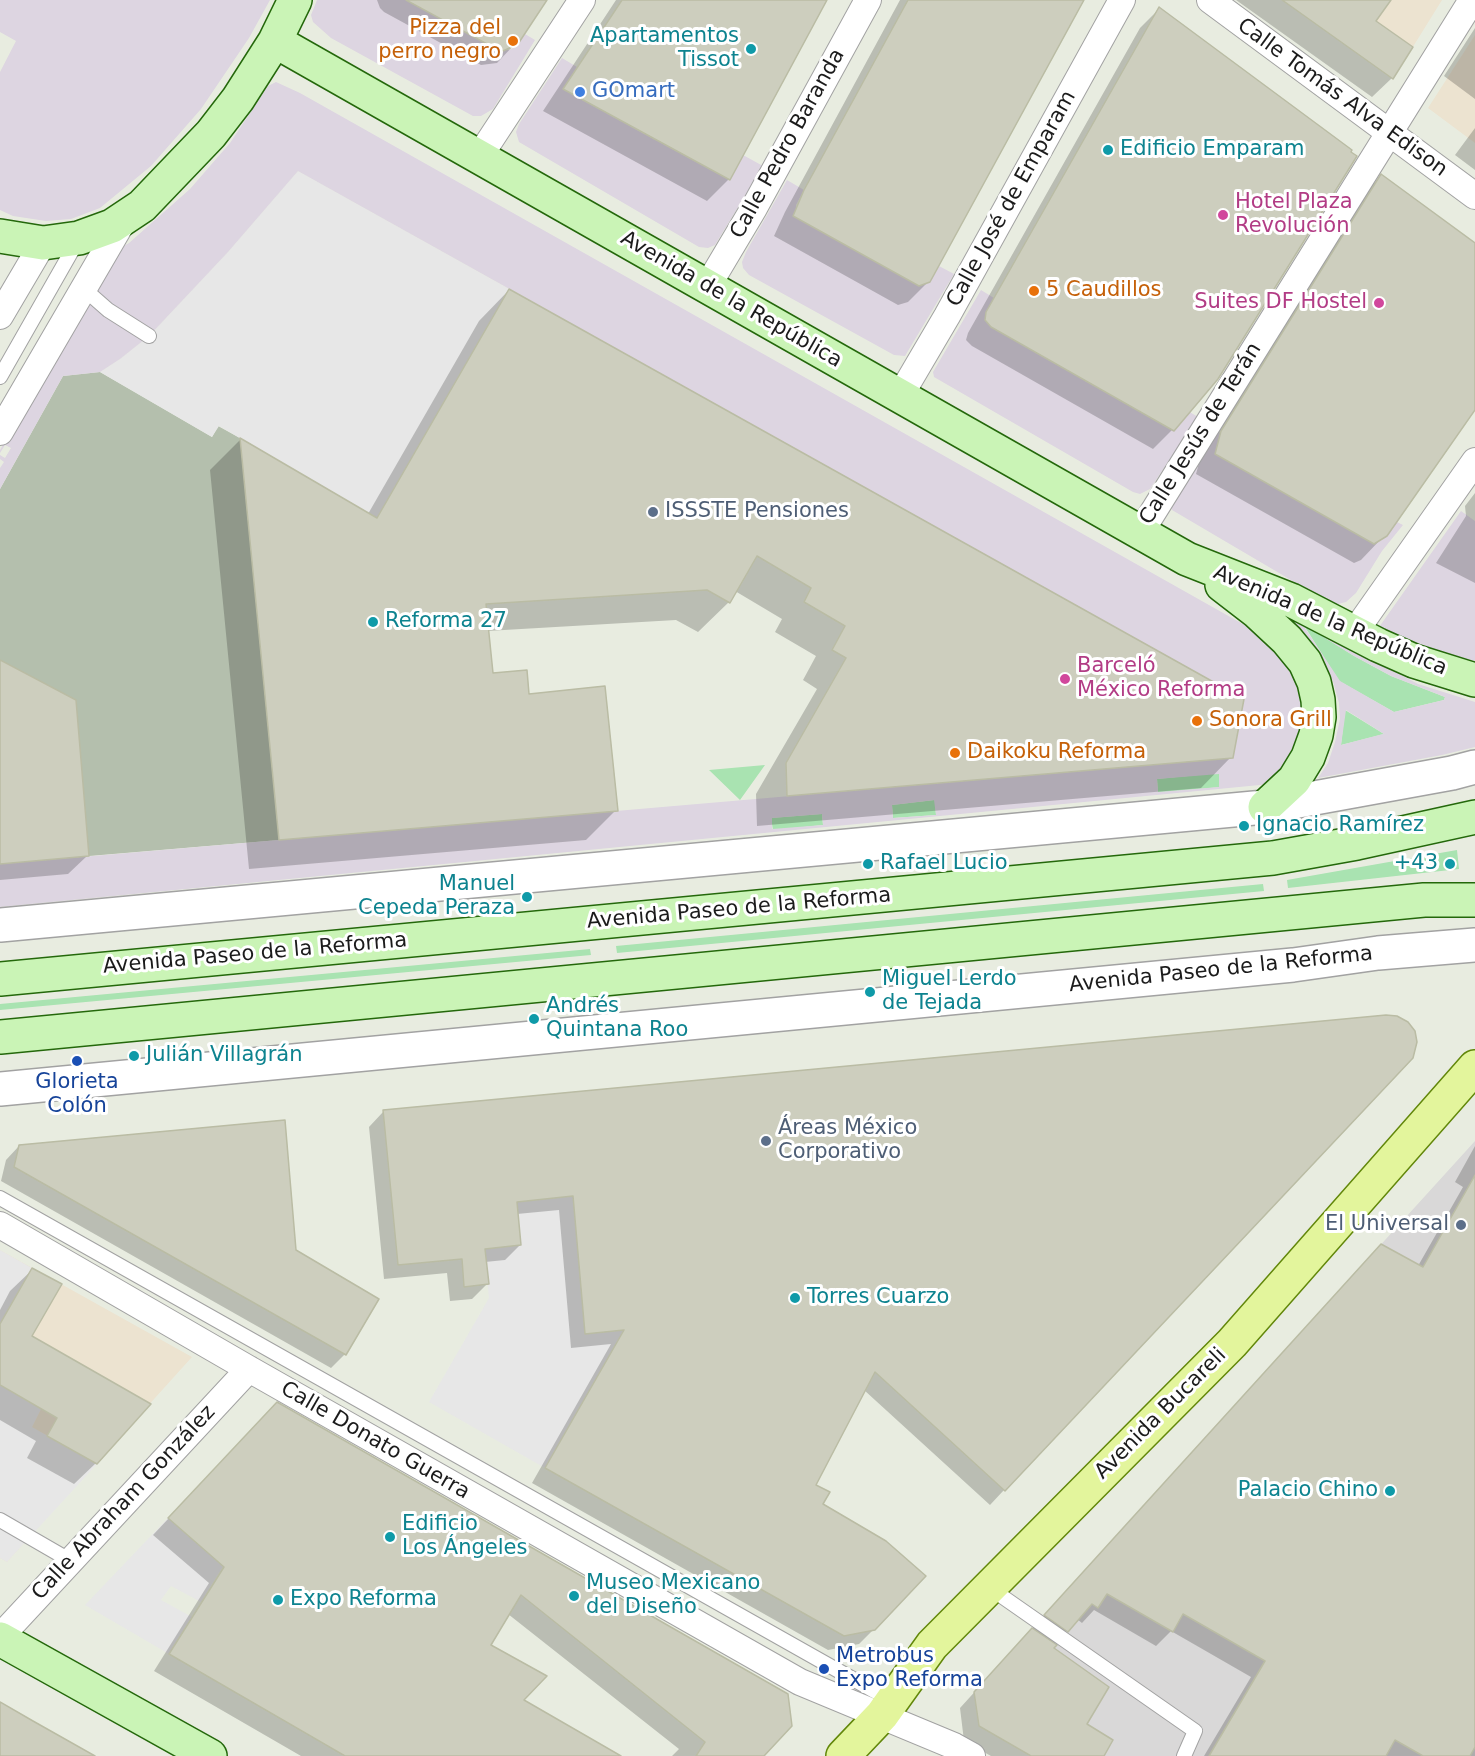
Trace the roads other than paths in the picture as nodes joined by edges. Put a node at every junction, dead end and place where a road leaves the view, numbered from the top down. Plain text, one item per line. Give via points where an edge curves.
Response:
1 (295, 0) edge
2 (582, 0) edge
3 (868, 0) edge
4 (1122, 0) edge
5 (1210, 0) edge
6 (1472, 0) edge
7 (275, 41) junction
8 (1389, 132) junction
9 (479, 157) junction
10 (1475, 196) edge
11 (123, 221) junction
12 (0, 236) edge
13 (79, 238) junction
14 (43, 243) junction
15 (707, 287) junction
16 (83, 288) junction
17 (0, 316) edge
18 (149, 336) dead end
19 (0, 376) edge
20 (900, 396) junction
21 (0, 432) edge
22 (1475, 461) edge
23 (1140, 533) junction
24 (1187, 559) junction
25 (1354, 633) junction
26 (1475, 680) edge
27 (1475, 767) edge
28 (1265, 807) junction
29 (1475, 817) edge
30 (1475, 900) edge
31 (0, 925) edge
32 (1475, 945) edge
33 (0, 978) edge
34 (0, 1037) edge
35 (1475, 1068) edge
36 (0, 1089) edge
37 (0, 1198) edge
38 (0, 1226) edge
39 (249, 1369) junction
40 (0, 1520) edge
41 (71, 1561) junction
42 (990, 1588) junction
43 (0, 1638) edge
44 (887, 1708) junction
45 (210, 1756) edge
46 (843, 1756) edge
47 (972, 1756) edge
48 (1184, 1756) edge

1 - 7 main road
2 - 9 street
3 - 15 street, Calle Pedro Baranda
4 - 20 street, Calle José de Emparam
5 - 8 street, Calle Tomás Alva Edison
6 - 8 street, Calle Jesús de Terán
7 - 9 main road, Avenida de la República
7 - 11 main road via 211,135
8 - 10 street, Calle Tomás Alva Edison
8 - 23 street, Calle Jesús de Terán
9 - 15 main road, Avenida de la República
11 - 13 main road
11 - 16 street
12 - 14 main road
13 - 14 main road
13 - 19 lane
14 - 17 street
15 - 20 main road, Avenida de la República
16 - 18 lane via 108,310
16 - 21 street
20 - 23 main road, Avenida de la República
22 - 25 street
23 - 24 main road, Avenida de la República
24 - 25 main road, Avenida de la República via 1291,600
24 - 28 main road, Avenida de la República via 1280,633 1305,662 1314,682 1319,717 1308,757 1294,780
25 - 26 main road, Avenida de la República via 1414,661
27 - 28 street
28 - 31 street
29 - 33 main road, Avenida Paseo de la Reforma via 1273,858
30 - 34 main road via 1412,901
32 - 36 street, Avenida Paseo de la Reforma
35 - 42 main road, Avenida Bucareli via 1232,1343
37 - 44 lane
38 - 39 street, Calle Donato Guerra
39 - 41 street, Calle Abraham González
39 - 44 street, Calle Donato Guerra via 800,1682
40 - 41 lane
41 - 43 street, Calle Abraham González
42 - 44 main road, Avenida Bucareli via 932,1645
42 - 48 lane via 1195,1731
43 - 45 main road
44 - 46 main road, Avenida Bucareli
44 - 47 street, Calle Donato Guerra

